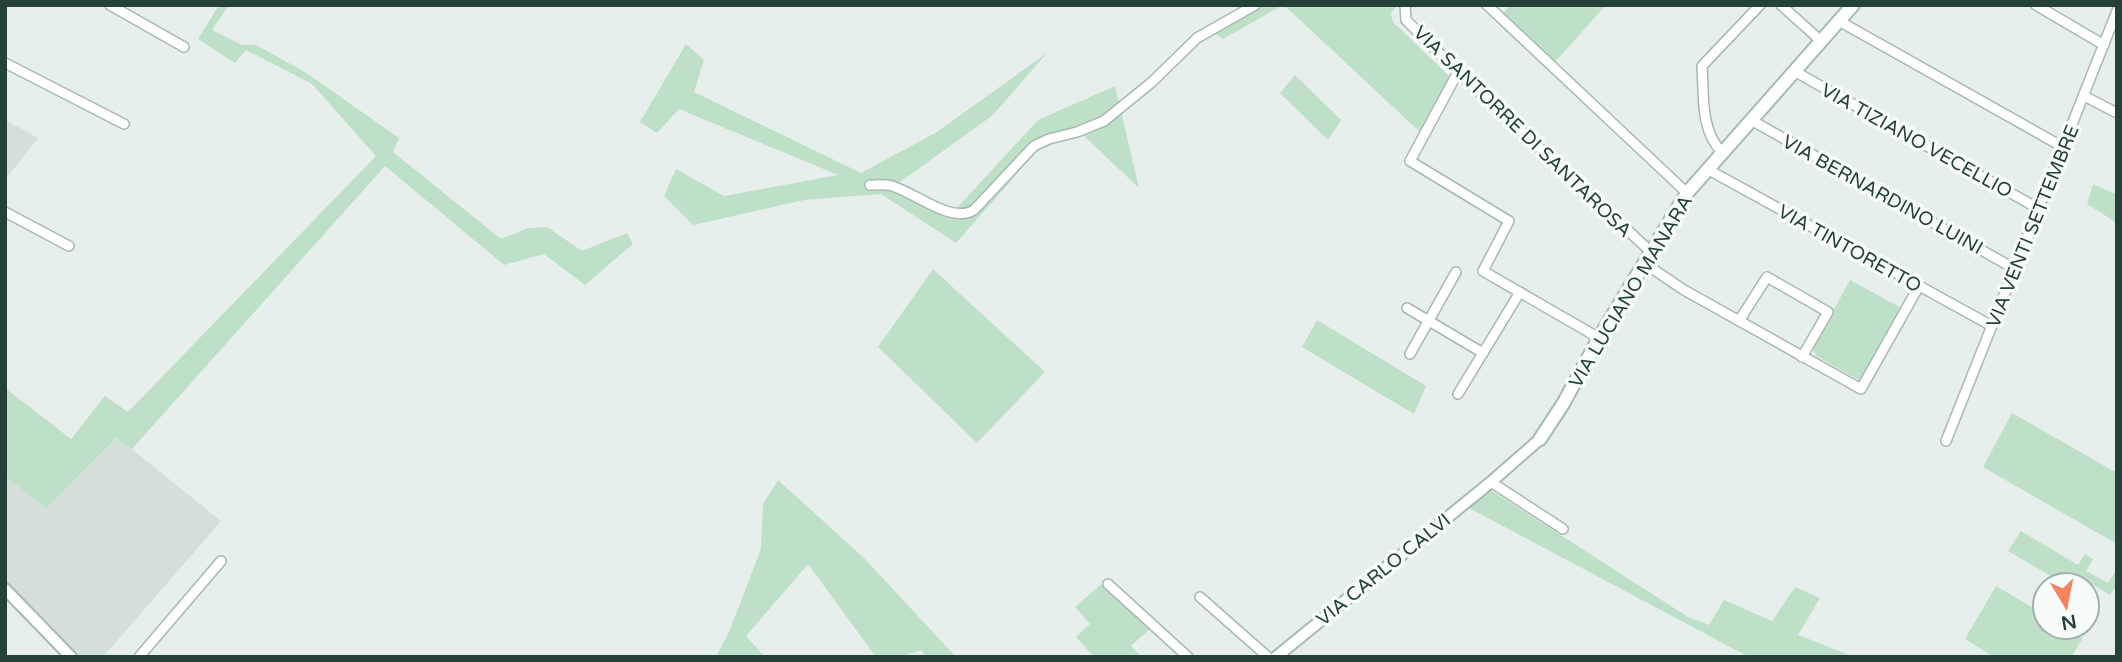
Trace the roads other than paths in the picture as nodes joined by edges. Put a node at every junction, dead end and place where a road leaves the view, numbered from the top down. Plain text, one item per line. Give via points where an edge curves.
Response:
1 (110, 5) edge
2 (1255, 5) edge
3 (1760, 5) edge
4 (1781, 5) edge
5 (1853, 5) edge
6 (2036, 5) edge
7 (1405, 6) edge
8 (1494, 8) edge
9 (2117, 11) edge
10 (1839, 21) junction
11 (1821, 41) junction
12 (2104, 45) junction
13 (184, 47) dead end
14 (5, 63) edge
15 (1794, 71) junction
16 (1458, 72) junction
17 (2084, 96) junction
18 (2117, 113) edge
19 (1751, 120) junction
20 (124, 124) dead end
21 (2063, 147) junction
22 (1722, 152) junction
23 (1707, 169) junction
24 (870, 185) dead end
25 (1687, 193) junction
26 (2039, 209) junction
27 (5, 212) edge
28 (69, 246) dead end
29 (1647, 258) junction
30 (2015, 268) junction
31 (1456, 272) dead end
32 (1919, 286) junction
33 (1520, 292) junction
34 (1408, 308) dead end
35 (1429, 321) junction
36 (1739, 321) junction
37 (1992, 326) junction
38 (1599, 338) junction
39 (1410, 354) dead end
40 (1483, 354) junction
41 (1802, 357) junction
42 (1458, 394) dead end
43 (1540, 439) joint
44 (1946, 441) dead end
45 (1491, 482) junction
46 (1563, 529) dead end
47 (221, 561) dead end
48 (1108, 584) dead end
49 (5, 589) edge
50 (1200, 597) dead end
51 (71, 657) edge
52 (138, 657) edge
53 (1188, 657) edge
54 (1268, 657) edge
55 (1276, 657) edge

1 - 13 street
2 - 24 street via 1197,38 1104,121 1034,146 966,215 889,185
3 - 22 street via 1702,66 1706,128
4 - 11 street
5 - 10 main road, VIA LUCIANO MANARA
6 - 12 street
7 - 16 street, VIA SANTORRE DI SANTAROSA via 1406,20
8 - 25 street
9 - 12 street, VIA VENTI SETTEMBRE
10 - 11 main road, VIA LUCIANO MANARA
10 - 21 street
11 - 15 main road, VIA LUCIANO MANARA
12 - 17 street, VIA VENTI SETTEMBRE
14 - 20 street
15 - 19 main road, VIA LUCIANO MANARA
15 - 26 street, VIA TIZIANO VECELLIO
16 - 29 street, VIA SANTORRE DI SANTAROSA
16 - 33 street via 1410,161 1509,221 1483,271
17 - 18 street
17 - 21 street, VIA VENTI SETTEMBRE
19 - 22 main road, VIA LUCIANO MANARA
19 - 30 street, VIA BERNARDINO LUINI
21 - 26 street, VIA VENTI SETTEMBRE
22 - 23 main road, VIA LUCIANO MANARA
23 - 25 main road, VIA LUCIANO MANARA
23 - 32 street, VIA TINTORETTO
25 - 29 main road, VIA LUCIANO MANARA
26 - 30 street, VIA VENTI SETTEMBRE
27 - 28 street
29 - 36 street, VIA SANTORRE DI SANTAROSA via 1684,290
29 - 38 main road, VIA LUCIANO MANARA
30 - 37 street, VIA VENTI SETTEMBRE
31 - 35 street
32 - 37 street, VIA TINTORETTO
32 - 41 street, VIA SANTORRE DI SANTAROSA via 1861,389
33 - 38 street
33 - 40 street
34 - 35 street
35 - 39 street
35 - 40 street
36 - 41 street, VIA SANTORRE DI SANTAROSA
36 - 41 street via 1767,277 1828,312
37 - 44 street, VIA VENTI SETTEMBRE
38 - 43 main road, VIA LUCIANO MANARA
40 - 42 street
43 - 45 street, VIA LUCIANO MANARA
45 - 46 street
45 - 55 street, VIA CARLO CALVI
47 - 52 street
48 - 53 street
49 - 51 street
50 - 54 street

